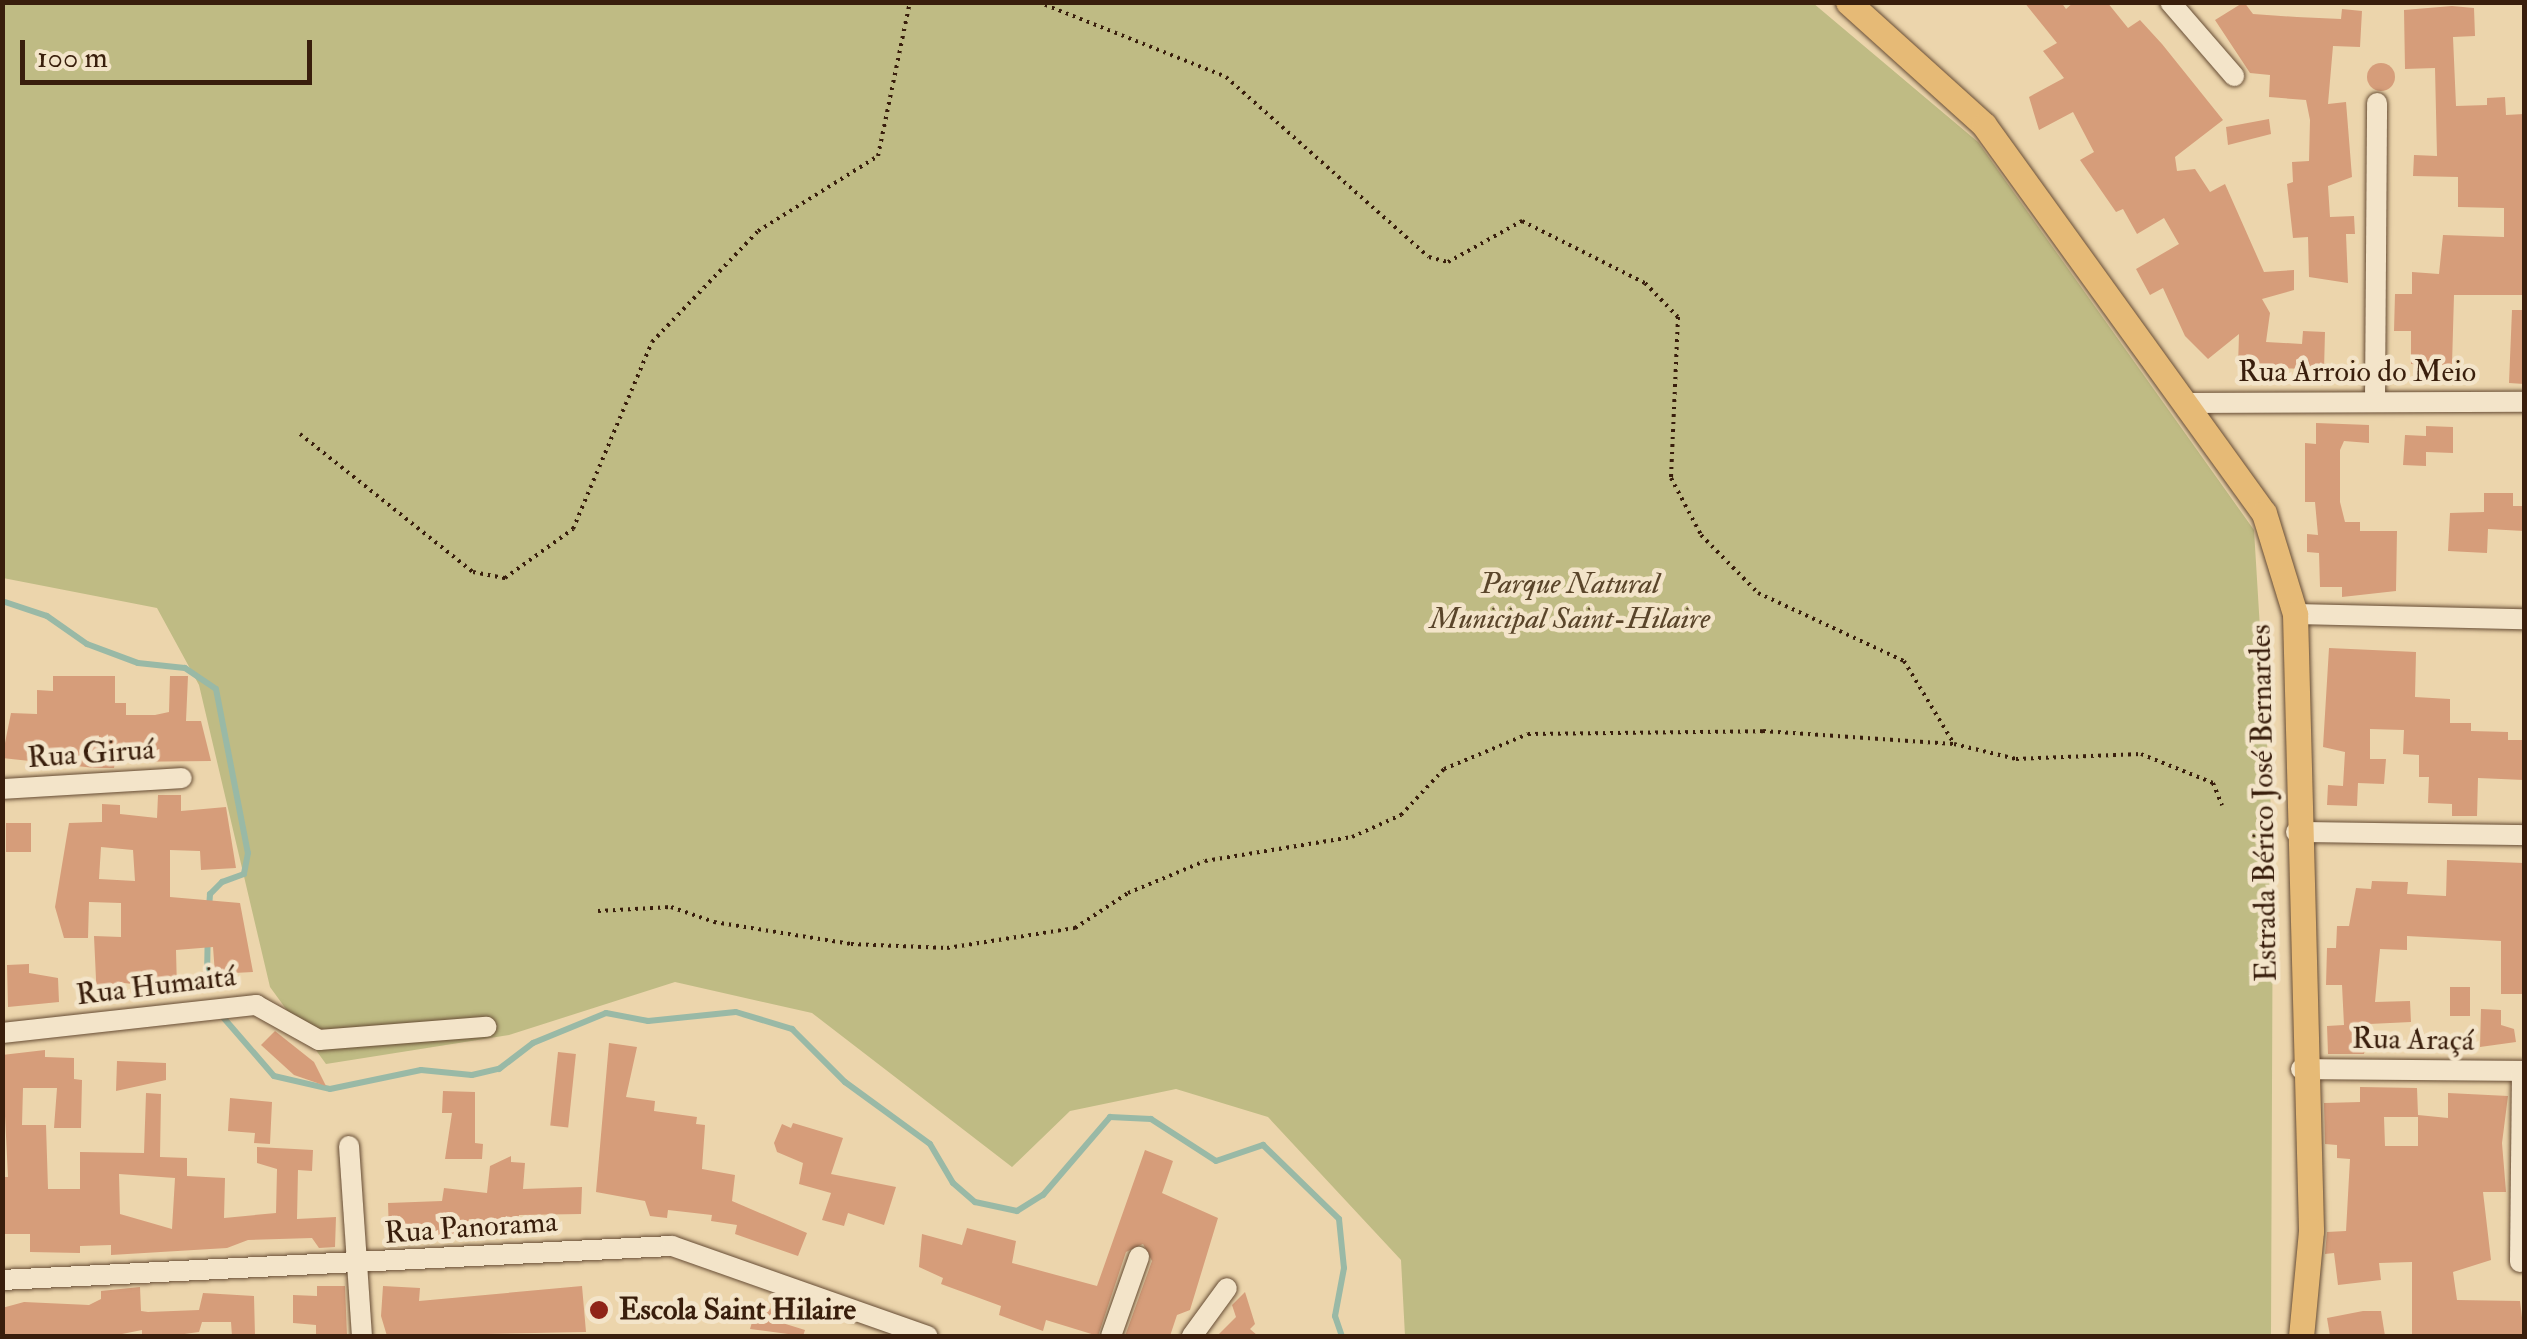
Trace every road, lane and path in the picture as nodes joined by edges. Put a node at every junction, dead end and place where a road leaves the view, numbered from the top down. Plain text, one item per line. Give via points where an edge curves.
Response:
1 (910, 2) edge
2 (1038, 2) edge
3 (1848, 2) edge
4 (2170, 2) edge
5 (2234, 76) dead end
6 (2377, 103) dead end
7 (2375, 402) junction
8 (2524, 402) edge
9 (2190, 403) junction
10 (300, 434) dead end
11 (2295, 614) junction
12 (2524, 619) edge
13 (1954, 744) junction
14 (182, 778) dead end
15 (2, 789) edge
16 (2222, 806) dead end
17 (2296, 832) junction
18 (2524, 836) edge
19 (598, 911) dead end
20 (486, 1027) dead end
21 (2, 1033) edge
22 (2302, 1069) junction
23 (2523, 1071) edge
24 (350, 1146) dead end
25 (1139, 1257) dead end
26 (2520, 1262) dead end
27 (360, 1265) junction
28 (2, 1280) edge
29 (1227, 1288) dead end
30 (362, 1336) edge
31 (928, 1336) edge
32 (1112, 1336) edge
33 (1192, 1336) edge
34 (2301, 1336) edge

1 - 10 path via 878,156 758,230 652,342 573,529 505,578 473,572
2 - 13 path via 1226,77 1429,257 1448,262 1522,221 1645,283 1678,317 1671,478 1701,536 1758,593 1904,661
3 - 9 main road, Estrada Bérico José Bernardes via 1984,125
4 - 5 street
6 - 7 street
7 - 8 street, Rua Arroio do Meio
7 - 9 street, Rua Arroio do Meio
9 - 11 main road, Estrada Bérico José Bernardes via 2264,513
11 - 12 street
11 - 17 main road, Estrada Bérico José Bernardes
13 - 16 path via 2016,759 2142,754 2213,782
13 - 19 path via 1763,731 1528,734 1444,769 1400,815 1352,837 1205,861 1128,893 1076,928 946,948 851,944 714,922 672,907
14 - 15 street, Rua Giruá
17 - 18 street
17 - 22 main road, Estrada Bérico José Bernardes
20 - 21 street, Rua Humaitá via 320,1040 256,1005
22 - 23 street, Rua Araçá
22 - 34 main road, Estrada Bérico José Bernardes via 2310,1231
23 - 26 street
24 - 27 street
25 - 32 street
27 - 28 street, Rua Panorama
27 - 30 street
27 - 31 street, Rua Panorama via 672,1246
29 - 33 street

